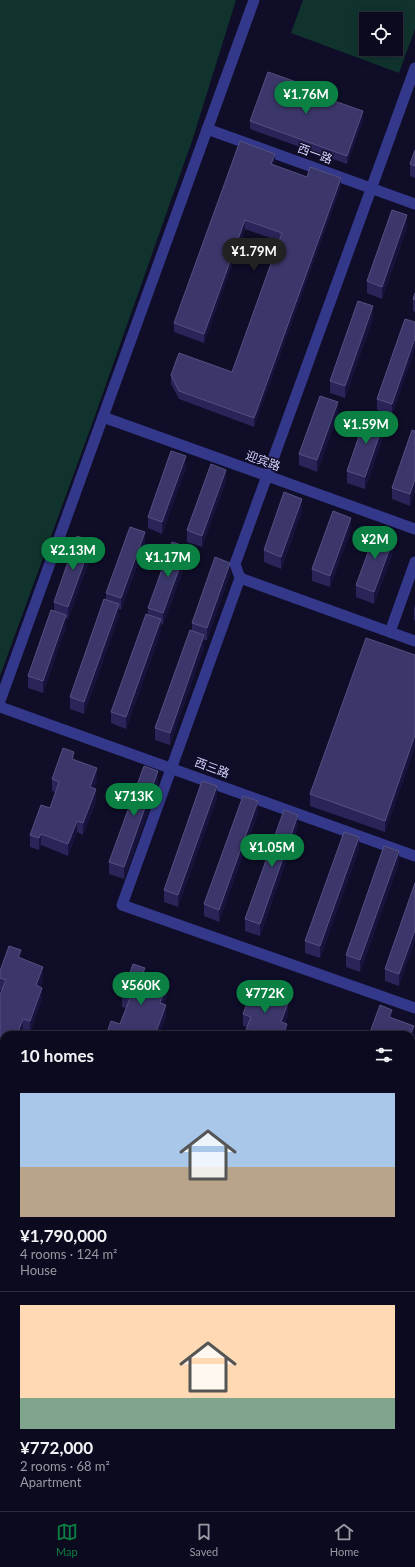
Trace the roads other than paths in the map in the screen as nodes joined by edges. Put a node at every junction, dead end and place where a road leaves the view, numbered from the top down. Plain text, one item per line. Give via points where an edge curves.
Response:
1 (254, 0) edge
2 (415, 68) edge
3 (207, 129) junction
4 (371, 188) junction
5 (415, 204) edge
6 (103, 417) junction
7 (267, 476) junction
8 (415, 529) edge
9 (415, 562) edge
10 (240, 578) junction
11 (390, 632) junction
12 (415, 641) edge
13 (0, 701) edge
14 (0, 707) edge
15 (172, 768) junction
16 (415, 856) edge
17 (415, 1008) edge

1 - 3 street
2 - 4 street
3 - 4 street, 西一路
3 - 6 street
4 - 5 street, 西一路
4 - 7 street
6 - 7 street, 迎宾路
6 - 13 street
7 - 8 street, 迎宾路
7 - 10 street via 236,564
9 - 11 street
10 - 11 street
10 - 15 street
11 - 12 street
14 - 15 street, 西三路
15 - 16 street, 西三路
15 - 17 street via 122,905

